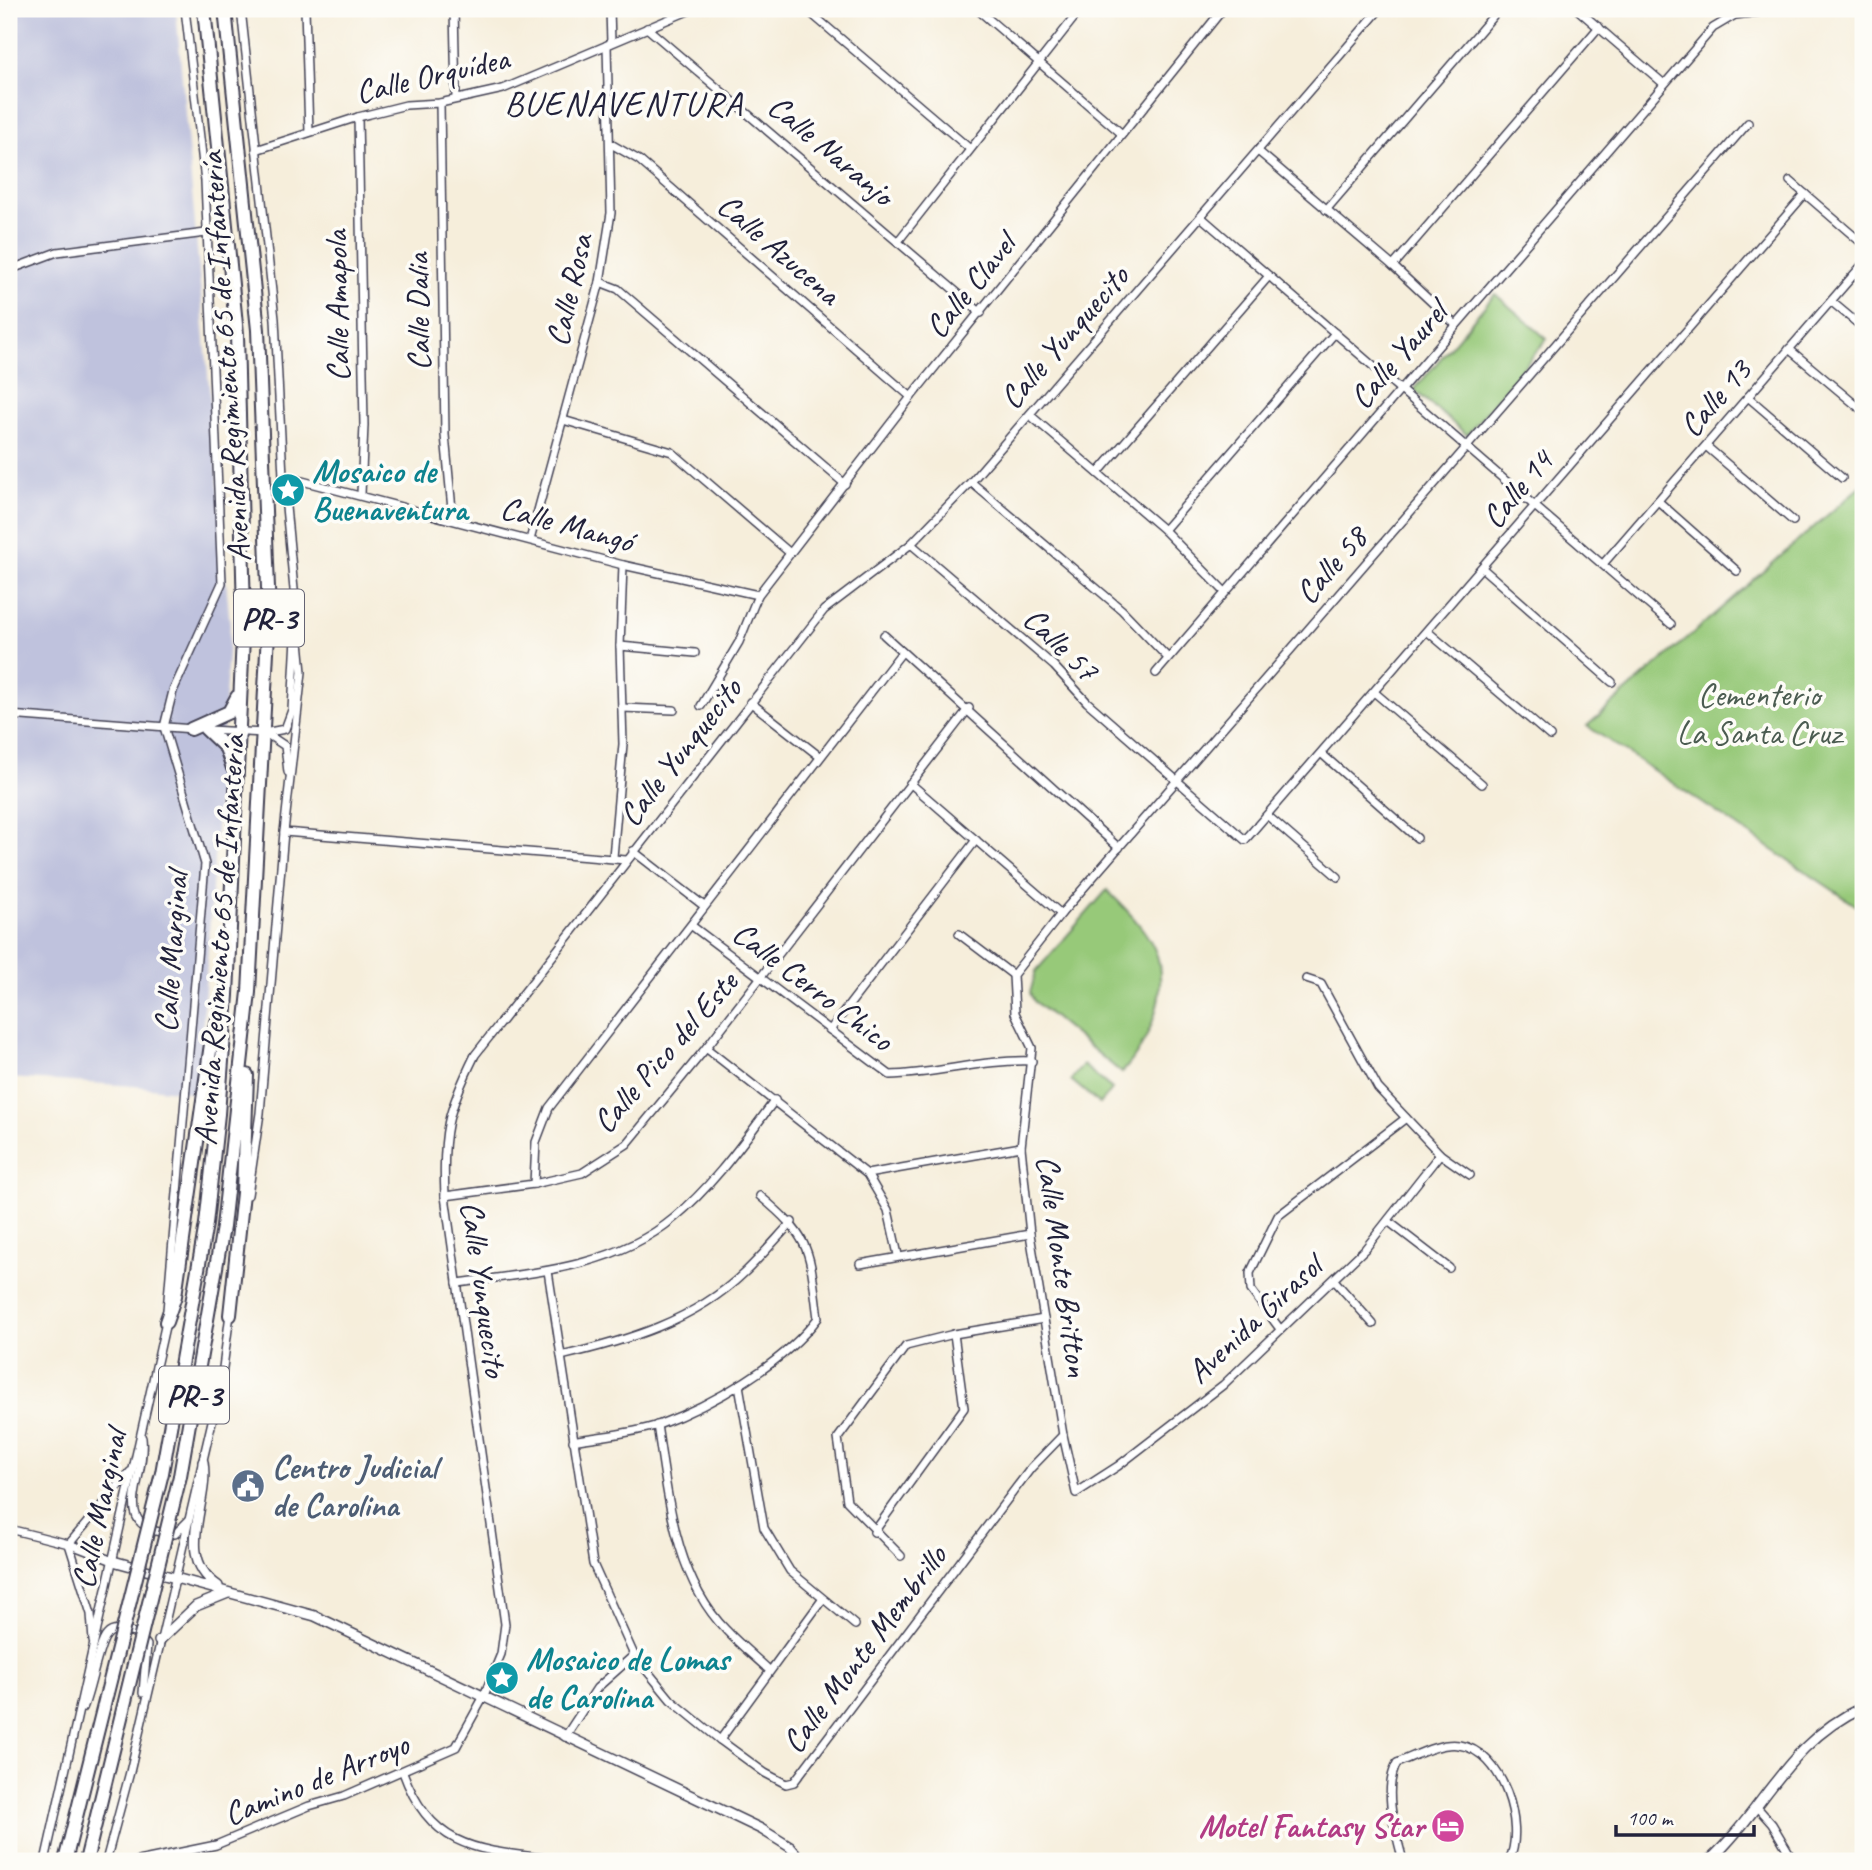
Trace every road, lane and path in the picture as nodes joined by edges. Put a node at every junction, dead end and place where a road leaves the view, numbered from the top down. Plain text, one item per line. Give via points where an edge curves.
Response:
1 (185, 9) edge
2 (204, 9) edge
3 (225, 9) edge
4 (241, 9) edge
5 (305, 9) edge
6 (454, 9) edge
7 (610, 9) edge
8 (693, 9) edge
9 (806, 9) edge
10 (977, 9) edge
11 (1081, 9) edge
12 (1223, 9) edge
13 (1380, 9) edge
14 (1499, 9) edge
15 (1577, 9) edge
16 (1785, 9) edge
17 (647, 27) junction
18 (1599, 27) junction
19 (609, 44) junction
20 (1040, 62) junction
21 (1664, 84) junction
22 (456, 98) junction
23 (440, 103) junction
24 (358, 117) junction
25 (1748, 123) dead end
26 (309, 132) junction
27 (1122, 134) junction
28 (611, 144) junction
29 (970, 149) junction
30 (257, 150) junction
31 (1258, 151) junction
32 (1790, 181) dead end
33 (1805, 194) junction
34 (1326, 210) junction
35 (1201, 217) junction
36 (206, 233) junction
37 (899, 240) junction
38 (1863, 243) edge
39 (1863, 264) edge
40 (1393, 266) junction
41 (9, 270) edge
42 (1269, 276) junction
43 (600, 282) junction
44 (1832, 302) junction
45 (981, 313) junction
46 (1456, 325) junction
47 (1863, 328) edge
48 (1335, 333) junction
49 (1790, 349) junction
50 (1401, 390) junction
51 (911, 397) junction
52 (1748, 397) junction
53 (1863, 411) edge
54 (1030, 415) junction
55 (563, 420) junction
56 (1706, 446) junction
57 (1467, 447) junction
58 (1098, 473) junction
59 (283, 476) junction
60 (1842, 478) dead end
61 (971, 482) junction
62 (845, 484) junction
63 (361, 494) junction
64 (1658, 501) junction
65 (1535, 505) junction
66 (453, 520) junction
67 (1793, 520) dead end
68 (1164, 530) junction
69 (530, 540) junction
70 (911, 544) junction
71 (790, 554) junction
72 (1604, 564) junction
73 (624, 565) junction
74 (1482, 568) junction
75 (1737, 571) dead end
76 (1224, 591) junction
77 (758, 595) junction
78 (1671, 624) dead end
79 (1427, 631) junction
80 (296, 634) junction
81 (884, 635) dead end
82 (620, 646) junction
83 (902, 652) junction
84 (695, 653) dead end
85 (1168, 658) junction
86 (1156, 673) dead end
87 (1612, 682) dead end
88 (240, 687) junction
89 (1374, 692) junction
90 (750, 702) junction
91 (701, 706) dead end
92 (622, 708) junction
93 (969, 708) junction
94 (674, 710) dead end
95 (9, 715) edge
96 (164, 727) junction
97 (191, 729) junction
98 (206, 729) junction
99 (239, 731) junction
100 (264, 733) junction
101 (1550, 736) dead end
102 (1322, 754) junction
103 (819, 756) junction
104 (1176, 781) junction
105 (911, 783) junction
106 (1482, 784) dead end
107 (236, 787) junction
108 (289, 795) junction
109 (1268, 816) junction
110 (284, 832) junction
111 (1417, 838) dead end
112 (1245, 840) joint
113 (976, 841) junction
114 (1119, 848) junction
115 (633, 851) junction
116 (613, 857) junction
117 (626, 860) junction
118 (1338, 877) dead end
119 (704, 905) junction
120 (1062, 914) junction
121 (692, 926) junction
122 (959, 934) dead end
123 (1013, 975) junction
124 (761, 978) junction
125 (1306, 979) dead end
126 (248, 992) junction
127 (227, 995) junction
128 (830, 1030) junction
129 (706, 1048) junction
130 (1032, 1061) junction
131 (775, 1100) junction
132 (1406, 1118) junction
133 (1021, 1147) junction
134 (1440, 1154) junction
135 (867, 1174) junction
136 (1470, 1175) dead end
137 (534, 1184) junction
138 (445, 1196) junction
139 (760, 1196) dead end
140 (1388, 1221) junction
141 (792, 1222) junction
142 (1030, 1234) junction
143 (898, 1255) junction
144 (860, 1264) dead end
145 (1449, 1268) dead end
146 (548, 1271) junction
147 (1334, 1280) junction
148 (457, 1283) junction
149 (230, 1315) junction
150 (1044, 1319) junction
151 (166, 1322) junction
152 (1373, 1324) dead end
153 (1280, 1329) junction
154 (954, 1334) junction
155 (561, 1356) junction
156 (738, 1385) junction
157 (657, 1425) junction
158 (141, 1430) junction
159 (1063, 1435) junction
160 (573, 1441) junction
161 (203, 1462) junction
162 (133, 1467) junction
163 (1076, 1493) joint
164 (190, 1518) junction
165 (9, 1529) edge
166 (874, 1532) junction
167 (69, 1544) junction
168 (901, 1556) dead end
169 (113, 1561) junction
170 (176, 1578) junction
171 (228, 1593) junction
172 (822, 1600) junction
173 (855, 1625) dead end
174 (159, 1641) junction
175 (94, 1648) junction
176 (634, 1655) junction
177 (769, 1670) junction
178 (484, 1698) junction
179 (1863, 1707) edge
180 (143, 1708) junction
181 (77, 1721) junction
182 (565, 1737) junction
183 (720, 1740) junction
184 (403, 1772) junction
185 (1756, 1806) junction
186 (45, 1861) edge
187 (65, 1861) edge
188 (86, 1861) edge
189 (106, 1861) edge
190 (138, 1861) edge
191 (568, 1861) edge
192 (802, 1861) edge
193 (1403, 1861) edge
194 (1509, 1861) edge
195 (1709, 1861) edge
196 (1794, 1861) edge

1 - 36 street via 205,181
2 - 88 main road, Avenida Regimiento 65 de Infantería / PR-3 via 237,334 244,614
3 - 100 main road, Avenida Regimiento 65 de Infantería / PR-3 via 258,330 269,614
4 - 30 street
5 - 26 street
6 - 22 street
7 - 19 street, Calle Rosa
8 - 17 street, Calle Orquídea
9 - 29 street
10 - 20 street
11 - 20 street
12 - 27 street, Calle Clavel
13 - 31 street, Calle Yunquecito
14 - 34 street
15 - 18 street
16 - 21 street, Calle Yaurel via 1735,15 1713,28
17 - 19 street, Calle Orquídea
17 - 37 street, Calle Naranjo
18 - 21 street
18 - 40 street
19 - 22 street, Calle Orquídea via 503,89
19 - 28 street, Calle Rosa
20 - 27 street
20 - 29 street
21 - 46 street, Calle Yaurel
22 - 23 street, Calle Orquídea
23 - 24 street, Calle Orquídea via 407,105
23 - 66 street, Calle Dalia via 444,435
24 - 26 street, Calle Orquídea
24 - 63 street, Calle Amapola via 364,425
25 - 57 street, Calle 58
26 - 30 street, Calle Orquídea
27 - 45 street, Calle Clavel
28 - 43 street, Calle Rosa via 611,214
28 - 51 street, Calle Azucena via 639,160
29 - 37 street
30 - 59 street via 275,319
31 - 34 street
31 - 35 street, Calle Yunquecito
32 - 33 street
33 - 38 street
33 - 65 street, Calle 14
34 - 40 street
35 - 42 street
35 - 54 street, Calle Yunquecito
36 - 41 street via 57,253
36 - 96 street via 222,583 173,691
37 - 45 street, Calle Naranjo
39 - 44 street, Calle 13
40 - 46 street
42 - 48 street
42 - 58 street
43 - 55 street, Calle Rosa
43 - 62 street via 618,289
44 - 47 street
44 - 49 street, Calle 13
45 - 51 street, Calle Clavel
46 - 50 street, Calle Yaurel
48 - 50 street
48 - 68 street
49 - 52 street, Calle 13
49 - 53 street
50 - 57 street
50 - 76 street, Calle Yaurel
51 - 62 street, Calle Clavel
52 - 56 street, Calle 13
52 - 60 street
54 - 58 street
54 - 61 street, Calle Yunquecito
55 - 69 street, Calle Rosa
55 - 71 street via 672,452
56 - 64 street, Calle 13
56 - 67 street
57 - 65 street
57 - 104 street, Calle 58
58 - 68 street
59 - 63 street, Calle Mangó
59 - 80 street
61 - 70 street, Calle Yunquecito
61 - 85 street via 1122,610
62 - 71 street, Calle Clavel
63 - 66 street, Calle Mangó
64 - 72 street, Calle 13
64 - 75 street
65 - 72 street
65 - 74 street, Calle 14
66 - 69 street, Calle Mangó
68 - 76 street
69 - 73 street, Calle Mangó
70 - 90 street, Calle Yunquecito via 824,610
70 - 104 street, Calle 57 via 1054,666 1087,702
71 - 77 street, Calle Clavel
72 - 78 street
73 - 77 street, Calle Mangó
73 - 82 street
74 - 79 street, Calle 14
74 - 87 street
76 - 85 street, Calle Yaurel
77 - 91 street, Calle Clavel via 739,642
79 - 89 street, Calle 14
79 - 101 street
80 - 100 street via 289,723 285,729
80 - 108 street via 302,672
81 - 83 street
82 - 84 street
82 - 92 street
83 - 93 street
83 - 103 street
85 - 86 street, Calle Yaurel
88 - 97 main road via 229,712
88 - 99 main road, Avenida Regimiento 65 de Infantería / PR-3
89 - 102 street, Calle 14
89 - 106 street
90 - 103 street
90 - 115 street, Calle Yunquecito
92 - 94 street
92 - 116 street
93 - 105 street, Calle Pico del Este
93 - 114 street
95 - 96 street
96 - 97 street
96 - 151 street, Calle Marginal via 205,864
97 - 98 street
98 - 99 street
98 - 107 main road via 226,748
99 - 100 street
99 - 107 main road, Avenida Regimiento 65 de Infantería / PR-3
100 - 108 street via 285,746
100 - 126 main road, Avenida Regimiento 65 de Infantería / PR-3
102 - 109 street, Calle 14
102 - 111 street
103 - 119 street
104 - 112 street, Calle 57
104 - 114 street, Calle 58
105 - 113 street
105 - 124 street, Calle Pico del Este
107 - 127 main road, Avenida Regimiento 65 de Infantería / PR-3
108 - 110 street
109 - 112 street, Calle 14
109 - 118 street
110 - 116 street
110 - 149 street via 260,1113
113 - 120 street
113 - 128 street
114 - 120 street, Calle 58
115 - 117 street, Calle Yunquecito
115 - 119 street
116 - 117 street
117 - 138 street, Calle Yunquecito via 475,1055 452,1100 443,1146
119 - 121 street
120 - 123 street, Calle 58
121 - 124 street, Calle Cerro Chico
121 - 137 street via 549,1108 536,1142
122 - 123 street
123 - 130 street via 1015,1013 1032,1048
124 - 128 street, Calle Cerro Chico
124 - 129 street, Calle Pico del Este
125 - 132 street via 1321,984 1378,1088
126 - 149 main road via 244,1169
126 - 188 main road, Avenida Regimiento 65 de Infantería / PR-3, bridge via 223,1227 180,1476
127 - 151 main road via 212,1037 175,1296
127 - 187 main road, Avenida Regimiento 65 de Infantería / PR-3, bridge via 206,1224 159,1485
128 - 130 street, Calle Cerro Chico via 890,1074 922,1074 1003,1060
129 - 131 street
129 - 137 street, Calle Pico del Este via 627,1144 582,1172
130 - 133 street, Calle Monte Britton
131 - 135 street
131 - 146 street via 718,1175 673,1219 613,1253
132 - 134 street
132 - 153 street via 1278,1216 1251,1273 1251,1290
133 - 135 street
133 - 142 street, Calle Monte Britton
134 - 136 street
134 - 140 street, Avenida Girasol
135 - 143 street via 888,1210
137 - 138 street, Calle Pico del Este
138 - 148 street, Calle Yunquecito
139 - 141 street
140 - 145 street
140 - 147 street, Avenida Girasol
141 - 155 street via 742,1275 690,1312 626,1341
141 - 156 street via 808,1248 818,1318 802,1338
142 - 143 street
142 - 150 street, Calle Monte Britton
143 - 144 street
146 - 148 street
146 - 155 street, Calle Monte Membrillo
147 - 152 street
147 - 153 street, Avenida Girasol
148 - 178 street, Calle Yunquecito via 505,1624 502,1654
149 - 161 street
150 - 154 street
150 - 159 street, Calle Monte Britton
151 - 158 street, Calle Marginal
153 - 163 street, Avenida Girasol via 1223,1385
154 - 166 street via 964,1408
154 - 166 street via 906,1346 838,1438 847,1501
155 - 160 street, Calle Monte Membrillo
156 - 157 street
156 - 172 street via 764,1528 790,1570
157 - 160 street
157 - 177 street via 673,1528 689,1574 724,1628
158 - 162 street, Calle Marginal
158 - 164 street via 144,1457 135,1519 154,1531 175,1534
159 - 163 street, Calle Monte Britton
159 - 183 street, Calle Monte Membrillo via 1031,1468 794,1782 786,1784 765,1773
160 - 176 street, Calle Monte Membrillo via 593,1564
161 - 164 street
161 - 171 street via 206,1479 194,1533 198,1563 208,1579
162 - 167 street
162 - 169 street, Calle Marginal
164 - 170 street
165 - 167 street
166 - 168 street
167 - 169 street
167 - 175 street via 91,1614
169 - 170 street
169 - 175 street, Calle Marginal
170 - 171 street
170 - 174 street
171 - 174 street via 196,1606
171 - 178 street via 315,1616
172 - 173 street
172 - 177 street
174 - 180 street
175 - 181 street, Calle Marginal
176 - 182 street via 597,1688
176 - 183 street, Calle Monte Membrillo via 671,1700
177 - 183 street
178 - 182 street
178 - 184 street, Camino de Arroyo via 456,1747
179 - 185 street via 1802,1748
180 - 181 street via 147,1646 138,1633 113,1631 101,1646 91,1689
180 - 189 street
181 - 186 street, Calle Marginal
182 - 192 street via 761,1829 790,1847
184 - 190 street, Camino de Arroyo via 216,1845
184 - 191 street via 412,1797 433,1826 448,1837 483,1849
185 - 195 street
185 - 196 street
193 - 194 street via 1392,1810 1392,1772 1397,1763 1460,1745 1491,1763 1510,1802 1515,1835

